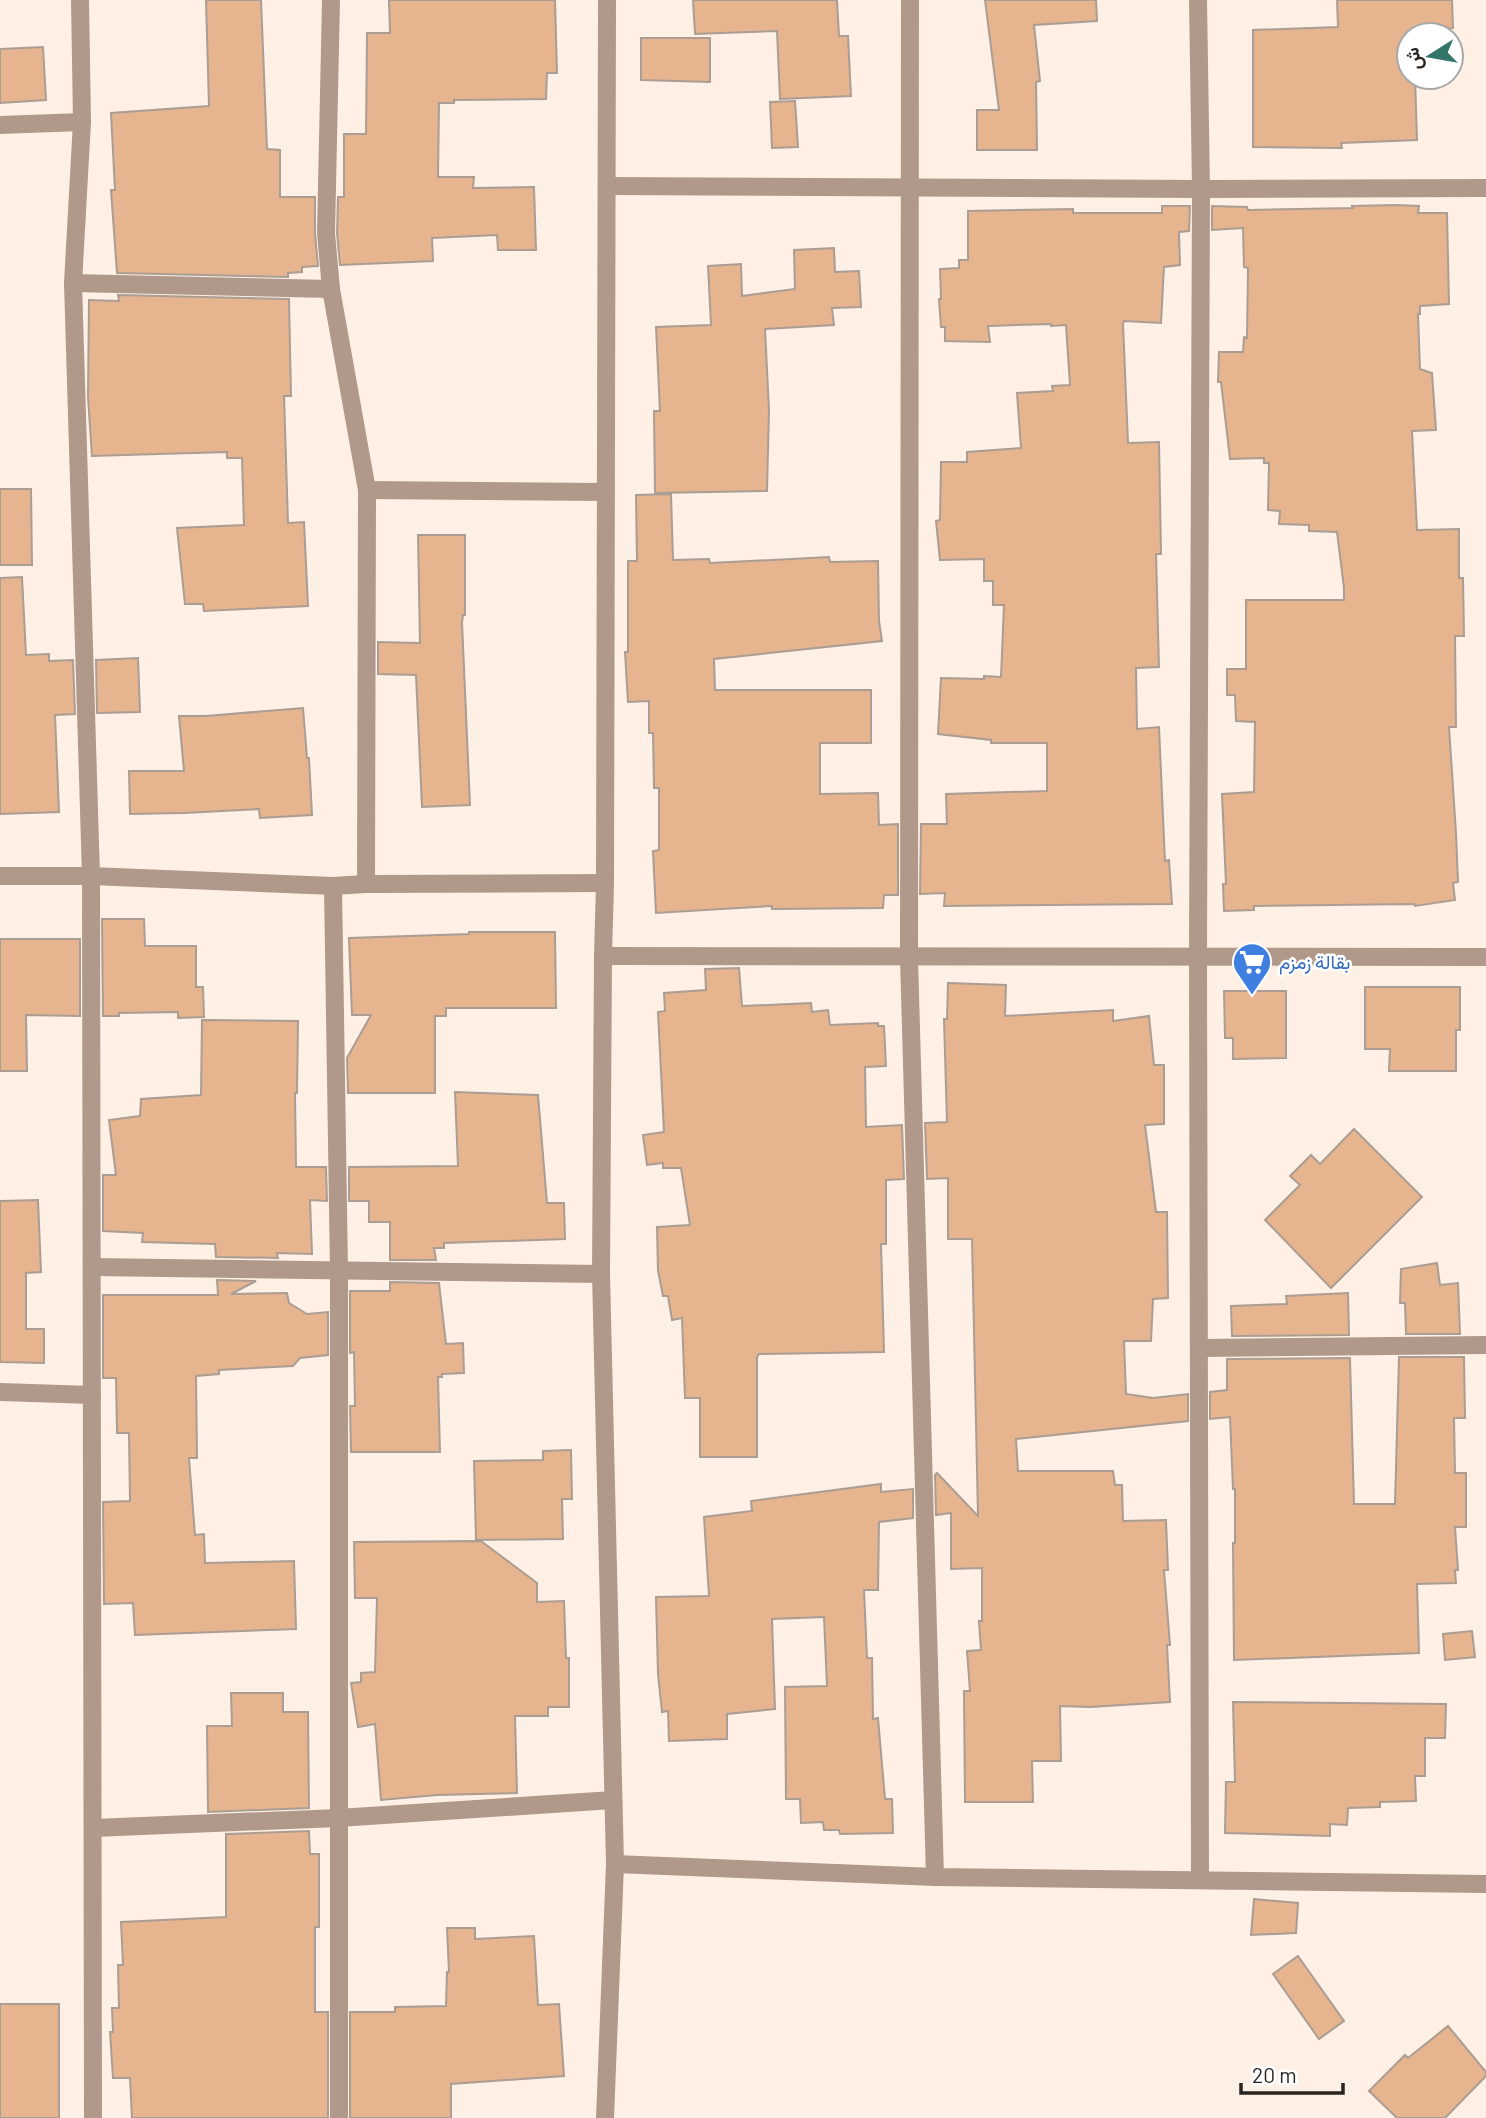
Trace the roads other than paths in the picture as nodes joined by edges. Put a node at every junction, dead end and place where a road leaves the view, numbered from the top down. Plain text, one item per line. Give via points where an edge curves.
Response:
1 (80, 0) edge
2 (331, 0) edge
3 (607, 0) edge
4 (910, 0) edge
5 (1198, 0) edge
6 (82, 122) junction
7 (0, 125) edge
8 (607, 187) junction
9 (910, 187) junction
10 (1486, 188) edge
11 (1201, 189) junction
12 (73, 283) junction
13 (331, 289) junction
14 (367, 490) junction
15 (606, 492) junction
16 (0, 876) edge
17 (91, 876) junction
18 (605, 883) junction
19 (366, 884) junction
20 (333, 886) junction
21 (1198, 955) junction
22 (603, 956) junction
23 (1486, 957) edge
24 (909, 958) junction
25 (92, 1266) junction
26 (339, 1270) junction
27 (601, 1274) junction
28 (1486, 1345) edge
29 (1200, 1348) junction
30 (0, 1392) edge
31 (92, 1395) junction
32 (614, 1800) junction
33 (338, 1818) junction
34 (94, 1828) junction
35 (615, 1864) junction
36 (935, 1877) junction
37 (1200, 1879) junction
38 (1486, 1884) edge
39 (93, 2118) edge
40 (339, 2118) edge
41 (605, 2118) edge

1 - 6 street
2 - 13 street via 326,233
3 - 8 street
4 - 9 street
5 - 11 street
6 - 7 street
6 - 12 street
8 - 9 street
8 - 15 street
9 - 11 street
9 - 24 street
10 - 11 street
11 - 21 street
12 - 13 street
12 - 17 street
13 - 14 street
14 - 15 street
14 - 19 street
15 - 18 street
16 - 17 street
17 - 20 street
17 - 25 street
18 - 19 street
18 - 22 street
19 - 20 street
20 - 26 street
21 - 23 street
21 - 24 street
21 - 29 street
22 - 24 street
22 - 27 street
24 - 36 street
25 - 26 street
25 - 31 street
26 - 27 street
26 - 33 street
27 - 32 street
28 - 29 street
29 - 37 street
30 - 31 street
31 - 34 street
32 - 33 street
32 - 35 street
33 - 34 street
33 - 40 street
34 - 39 street
35 - 36 street
35 - 41 street
36 - 37 street
37 - 38 street

